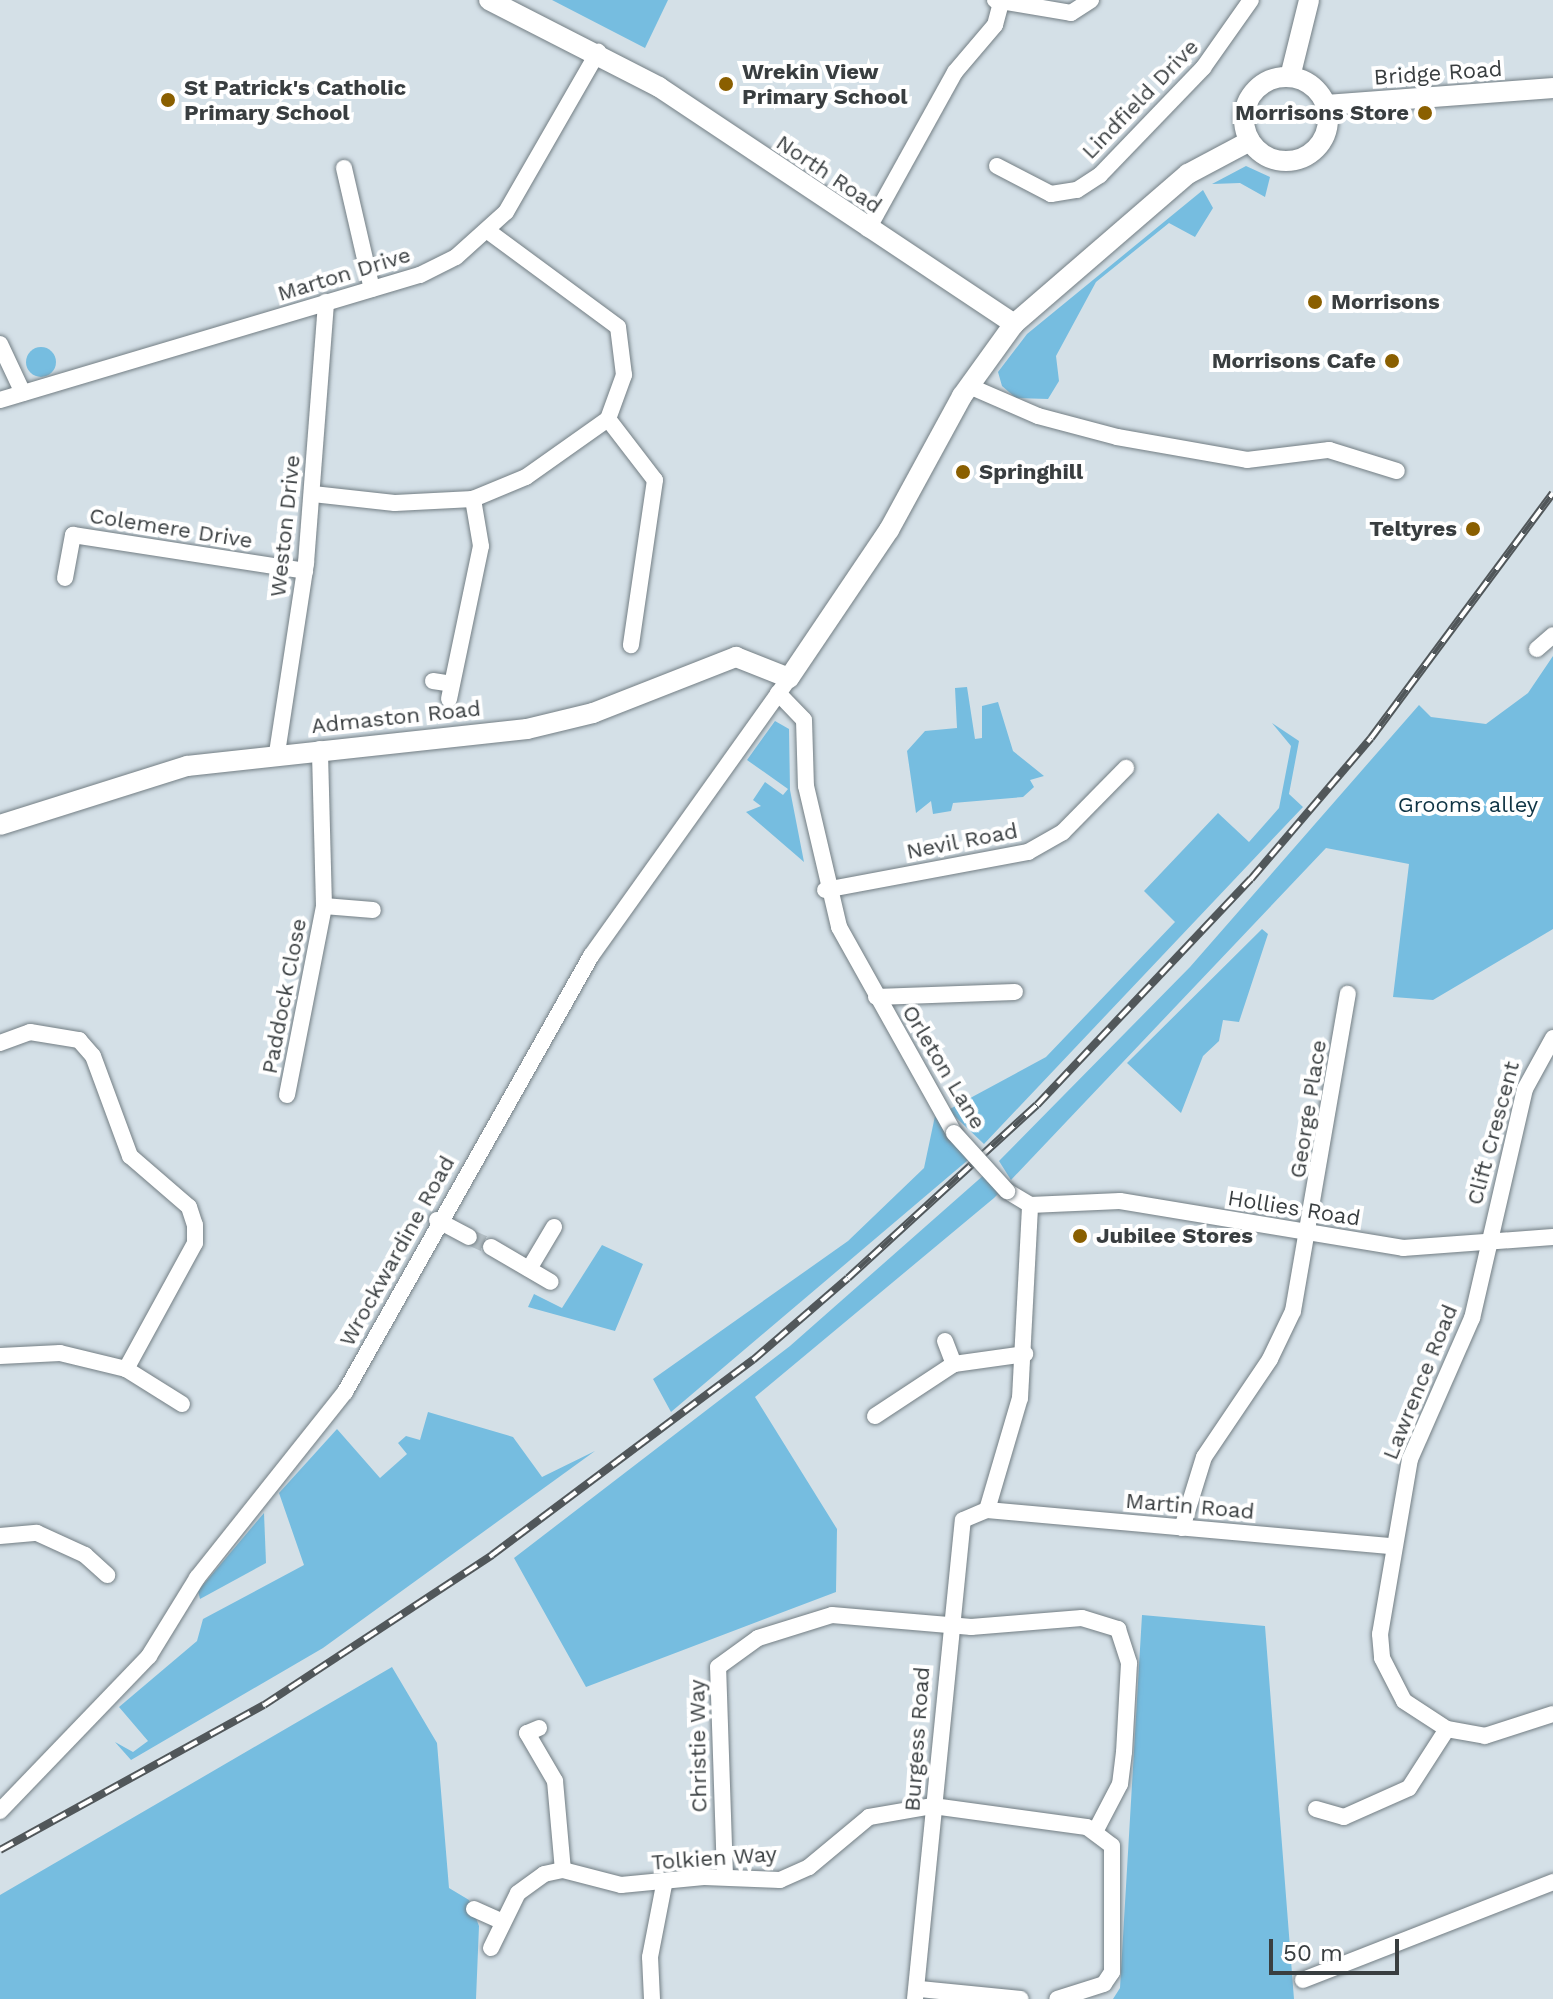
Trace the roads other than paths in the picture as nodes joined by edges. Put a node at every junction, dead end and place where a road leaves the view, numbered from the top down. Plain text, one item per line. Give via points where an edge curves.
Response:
1 (489, 0) edge
2 (1091, 0) edge
3 (1251, 0) edge
4 (1309, 0) edge
5 (998, 1) edge
6 (598, 52) junction
7 (1290, 77) junction
8 (1551, 84) edge
9 (1326, 105) junction
10 (1250, 141) junction
11 (997, 166) dead end
12 (344, 168) dead end
13 (868, 229) junction
14 (489, 232) junction
15 (372, 289) junction
16 (326, 302) junction
17 (1014, 324) junction
18 (0, 344) edge
19 (969, 386) junction
20 (23, 393) junction
21 (0, 400) edge
22 (608, 419) junction
23 (1397, 471) dead end
24 (313, 494) junction
25 (473, 499) junction
26 (305, 571) junction
27 (65, 578) dead end
28 (1553, 635) edge
29 (631, 645) dead end
30 (1537, 649) dead end
31 (433, 681) dead end
32 (784, 686) junction
33 (320, 749) junction
34 (277, 753) junction
35 (1126, 768) dead end
36 (0, 825) edge
37 (825, 890) junction
38 (324, 906) junction
39 (373, 910) dead end
40 (1015, 992) dead end
41 (1348, 994) dead end
42 (876, 997) junction
43 (1553, 1038) edge
44 (0, 1043) edge
45 (287, 1095) dead end
46 (1030, 1205) junction
47 (437, 1220) junction
48 (554, 1227) dead end
49 (1312, 1231) junction
50 (469, 1237) tunnel mouth
51 (1553, 1237) edge
52 (1484, 1246) junction
53 (491, 1247) tunnel mouth
54 (529, 1269) junction
55 (551, 1282) dead end
56 (945, 1341) dead end
57 (1025, 1354) junction
58 (0, 1356) edge
59 (954, 1364) junction
60 (126, 1369) junction
61 (182, 1404) dead end
62 (875, 1416) dead end
63 (987, 1510) junction
64 (1182, 1528) junction
65 (0, 1536) edge
66 (1389, 1546) junction
67 (107, 1575) dead end
68 (948, 1624) junction
69 (1553, 1714) edge
70 (539, 1728) dead end
71 (1447, 1729) junction
72 (933, 1806) junction
73 (1316, 1809) dead end
74 (0, 1811) edge
75 (1096, 1830) junction
76 (563, 1870) junction
77 (725, 1876) junction
78 (1553, 1882) edge
79 (664, 1885) junction
80 (474, 1909) dead end
81 (501, 1921) junction
82 (491, 1948) dead end
83 (1303, 1980) dead end
84 (917, 1994) edge
85 (652, 1999) edge
86 (1021, 1999) edge
87 (1057, 1999) edge

1 - 6 street, North Road
2 - 5 street via 1071,13
3 - 11 street, Lindfield Drive via 1203,68 1089,183 1051,194
4 - 7 street
5 - 13 street via 981,46 921,126
6 - 13 street, North Road
6 - 14 street, Marton Drive
7 - 9 street via 1312,86
7 - 10 street via 1255,92 1244,116
8 - 9 street, Bridge Road
9 - 10 street via 1321,144 1299,159 1271,158
10 - 17 street via 1176,183
12 - 15 street
13 - 17 street, North Road
14 - 15 street, Marton Drive via 420,275
14 - 22 street via 618,327 624,375
15 - 16 street, Marton Drive
16 - 20 street, Marton Drive
16 - 24 street, Weston Drive
17 - 19 street
18 - 20 street
19 - 23 street via 1038,416 1117,437 1247,460 1329,450
19 - 32 street via 889,530
20 - 21 street, Marton Drive
22 - 25 street via 526,477
22 - 29 street via 655,480
24 - 25 street via 395,503
24 - 26 street, Weston Drive
25 - 31 street via 481,546 451,692
26 - 27 street, Colemere Drive via 73,535
26 - 34 street, Weston Drive
28 - 30 street
32 - 33 street, Admaston Road via 736,657 593,713 527,729
32 - 37 street, Orleton Lane via 804,720 806,786
32 - 47 street, Wrockwardine Road via 591,956
33 - 34 street, Admaston Road
33 - 38 street, Paddock Close
34 - 36 street, Admaston Road via 187,766
35 - 37 street, Nevil Road via 1063,832 1028,852
37 - 42 street, Orleton Lane
38 - 39 street, Paddock Close
38 - 45 street, Paddock Close
40 - 42 street, Orleton Lane
41 - 49 street, George Place
42 - 46 street, Orleton Lane, bridge via 954,1133 1007,1191
43 - 52 street, Clift Crescent via 1533,1065
44 - 60 street via 30,1032 79,1040 93,1056 130,1156 189,1207 195,1243
46 - 49 street, Hollies Road via 1120,1201
46 - 57 street
47 - 50 street
47 - 74 street, Wrockwardine Road via 345,1392 197,1578 149,1656
48 - 54 street
49 - 52 street, Hollies Road via 1403,1248
49 - 64 street, George Place via 1276,1347 1204,1457 1184,1502
51 - 52 street, Hollies Road
52 - 66 street, Lawrence Road via 1472,1318 1419,1433
53 - 54 street
54 - 55 street
56 - 59 street
57 - 59 street
57 - 63 street via 1020,1398
58 - 60 street via 60,1353
59 - 62 street
60 - 61 street
63 - 64 street, Martin Road
63 - 68 street, Burgess Road via 963,1520 959,1531
64 - 66 street, Martin Road
65 - 67 street via 37,1533
66 - 71 street, Lawrence Road via 1382,1658 1404,1701
68 - 72 street, Burgess Road
68 - 75 street, Christie Way via 1082,1618 1118,1629 1129,1663 1124,1752 1120,1784
68 - 77 street, Christie Way via 832,1615 758,1638 724,1659 717,1678
69 - 71 street, Lawrence Road via 1485,1736
70 - 76 street via 527,1733 555,1781
71 - 73 street via 1409,1788 1344,1817
72 - 75 street, Tolkien Way
72 - 77 street, Tolkien Way via 869,1817 809,1867 780,1880
72 - 84 street, Burgess Road
75 - 87 street via 1117,1863 1112,1972 1104,1984
76 - 79 street, Tolkien Way via 590,1881
76 - 81 street via 518,1893
77 - 79 street, Tolkien Way
78 - 83 street
79 - 85 street via 650,1957
80 - 81 street
81 - 82 street
84 - 86 street

